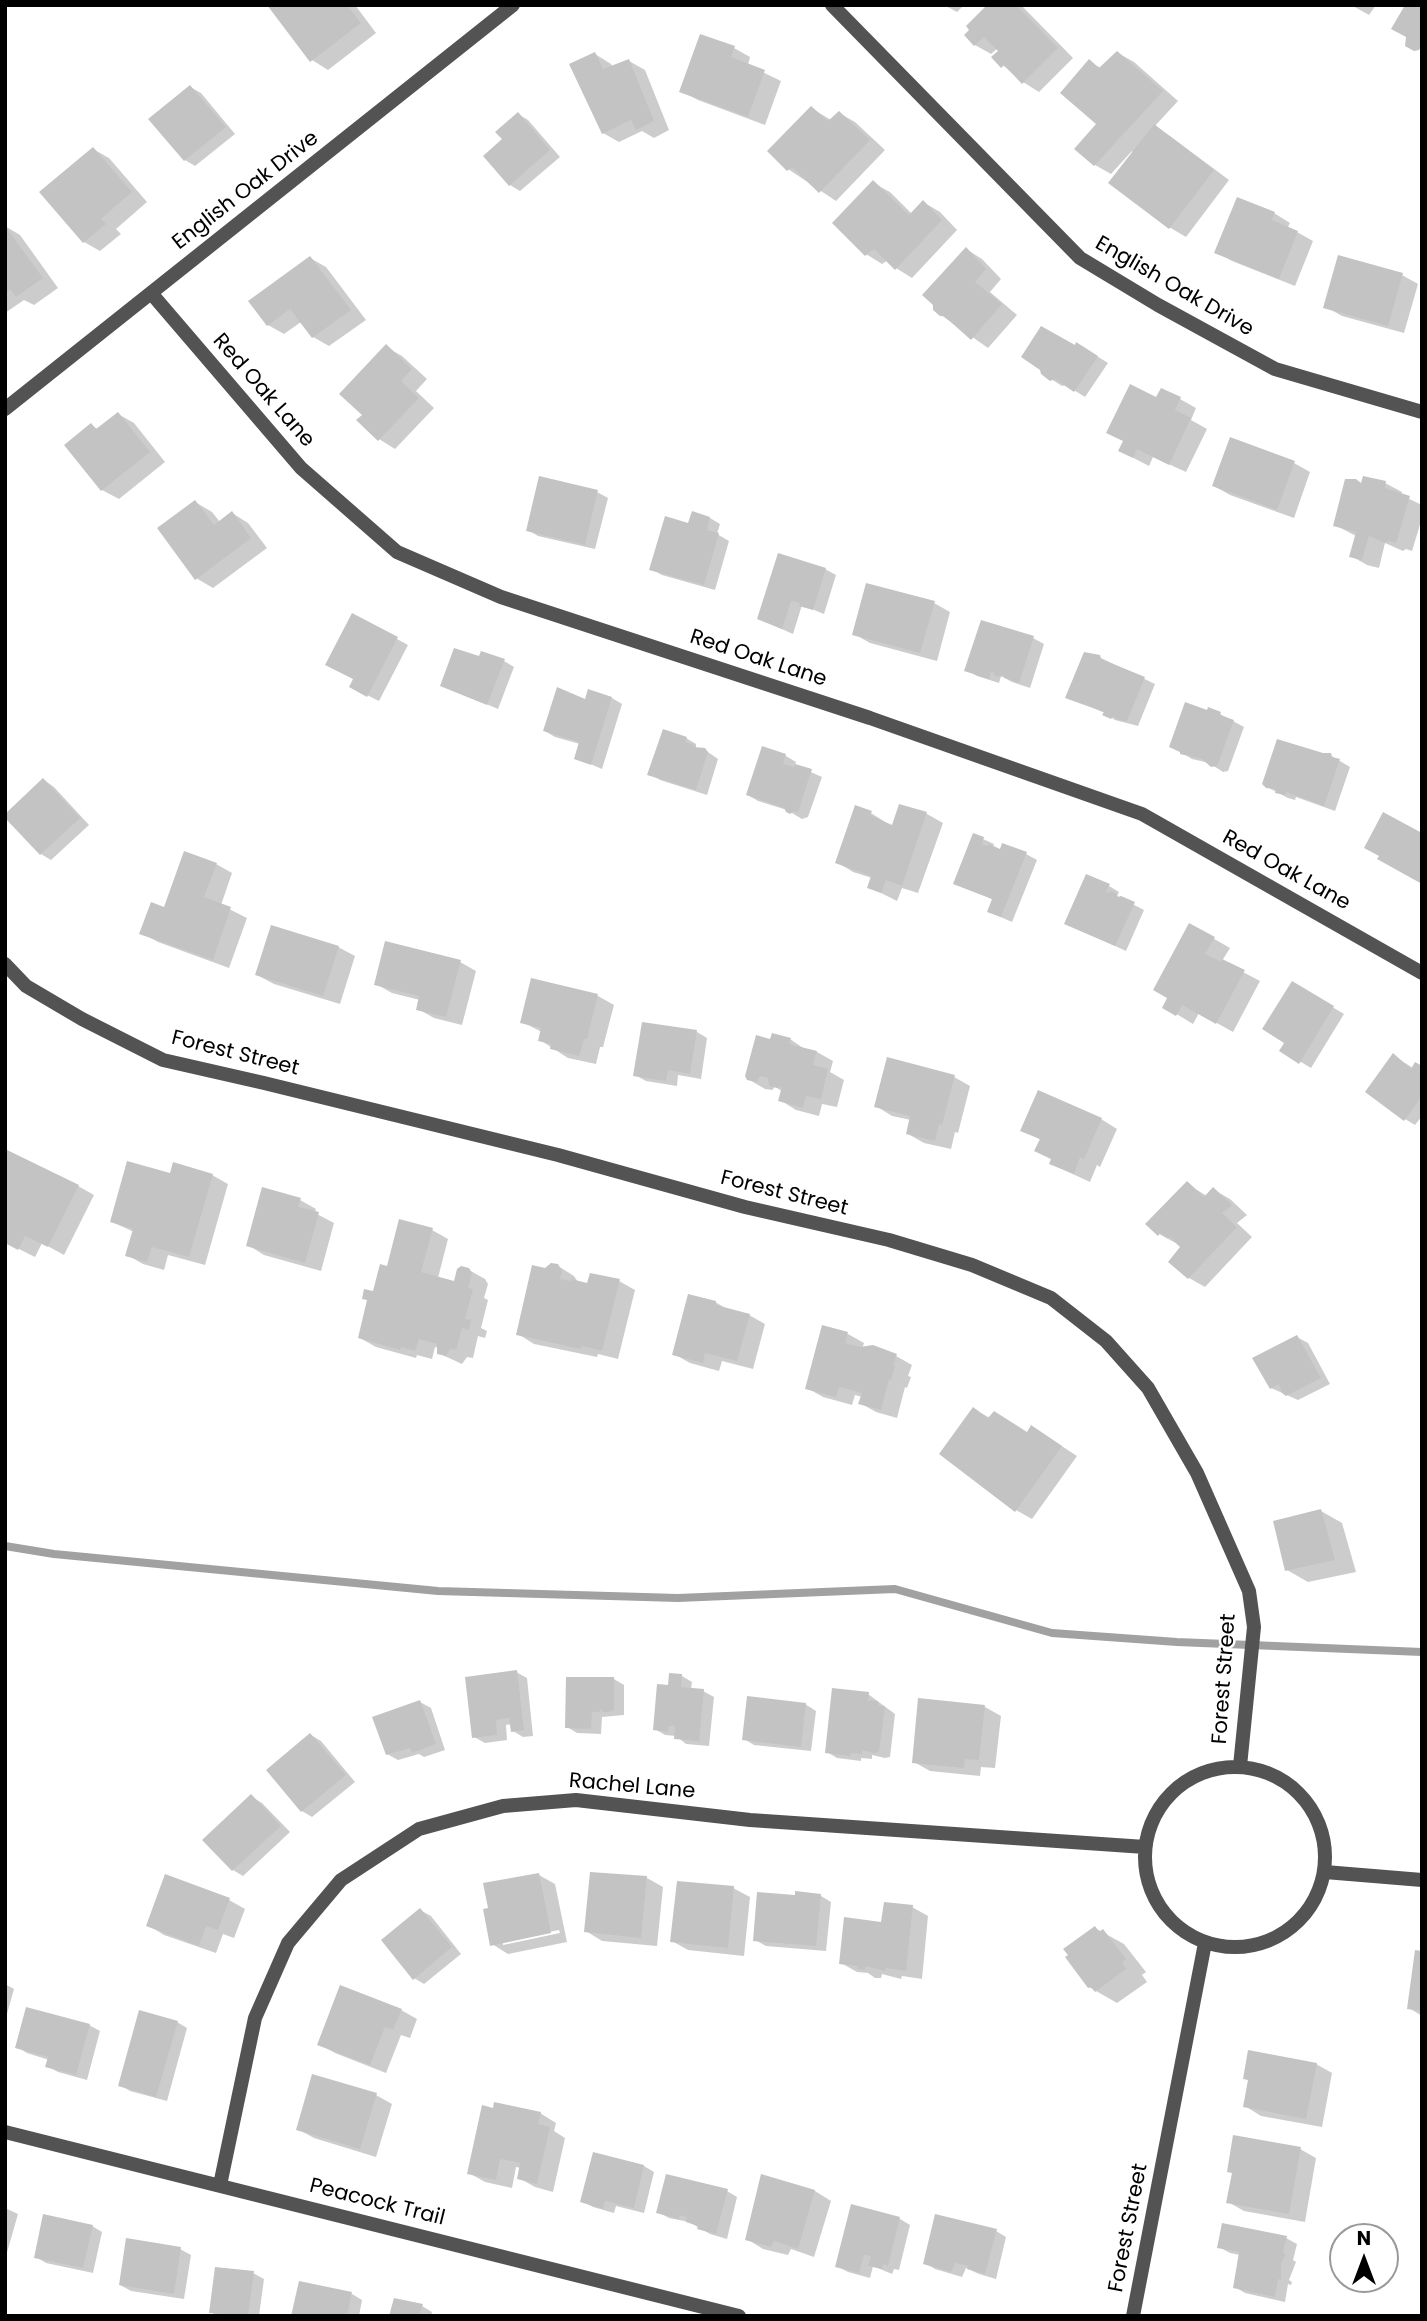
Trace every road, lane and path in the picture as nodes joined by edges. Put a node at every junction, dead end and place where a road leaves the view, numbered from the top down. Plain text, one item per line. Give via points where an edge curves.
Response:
1 (513, 5) edge
2 (832, 5) edge
3 (151, 293) junction
4 (5, 409) edge
5 (1422, 412) edge
6 (5, 964) edge
7 (1422, 973) edge
8 (1240, 1766) junction
9 (1144, 1847) junction
10 (1325, 1872) junction
11 (1422, 1880) edge
12 (1205, 1943) junction
13 (5, 2132) edge
14 (220, 2185) junction
15 (739, 2316) edge
16 (1133, 2316) edge

1 - 3 street, English Oak Drive
2 - 5 street, English Oak Drive via 1080,258 1275,369
3 - 4 street, English Oak Drive
3 - 7 street, Red Oak Lane via 301,468 397,552 501,597 870,718 1142,814
6 - 8 street, Forest Street via 26,986 163,1060 889,1240 972,1265 1051,1298 1106,1341 1148,1388 1197,1473 1249,1591 1254,1627
8 - 9 street via 1213,1769 1187,1780 1166,1798
8 - 10 street via 1270,1773 1296,1789 1315,1813 1325,1841
9 - 12 street via 1152,1895 1166,1916
9 - 14 street, Rachel Lane via 750,1820 576,1800 503,1806 419,1829 341,1880 288,1943 255,2018
10 - 11 street
10 - 12 street via 1315,1901 1302,1918 1268,1942 1237,1948
12 - 16 street, Forest Street
13 - 14 street, Peacock Trail
14 - 15 street, Peacock Trail

